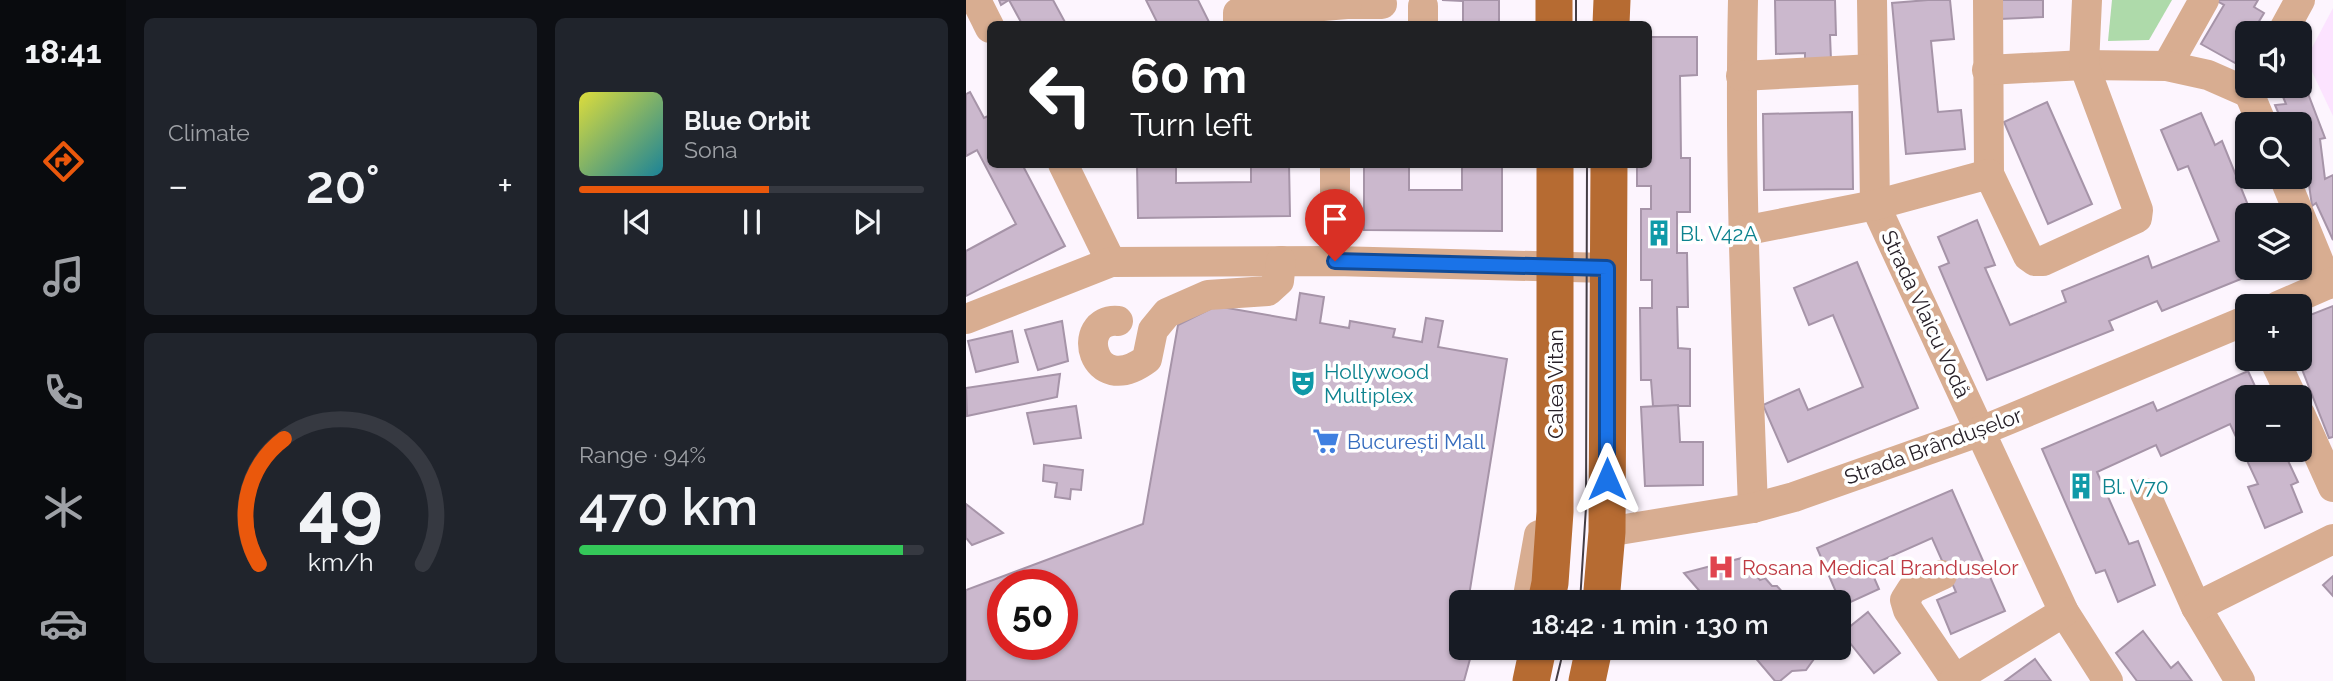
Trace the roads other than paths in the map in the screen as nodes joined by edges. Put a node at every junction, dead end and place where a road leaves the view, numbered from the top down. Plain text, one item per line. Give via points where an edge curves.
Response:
1 (976, 0) edge
2 (1554, 0) edge
3 (1612, 0) edge
4 (1743, 0) edge
5 (1872, 0) edge
6 (1987, 0) edge
7 (2087, 0) edge
8 (2204, 0) edge
9 (2300, 0) edge
10 (1347, 2) edge
11 (1382, 4) dead end
12 (1236, 12) edge
13 (1554, 21) edge
14 (1611, 21) edge
15 (2289, 21) edge
16 (987, 22) edge
17 (2084, 65) junction
18 (2167, 66) junction
19 (1873, 69) junction
20 (1987, 70) junction
21 (1741, 76) junction
22 (2235, 84) edge
23 (1070, 168) edge
24 (1335, 168) edge
25 (1555, 168) edge
26 (1609, 168) edge
27 (1989, 174) junction
28 (2289, 189) edge
29 (1875, 205) junction
30 (1743, 231) junction
31 (1281, 261) junction
32 (1335, 261) junction
33 (1111, 262) junction
34 (1556, 267) junction
35 (1607, 268) junction
36 (2331, 283) edge
37 (2306, 294) edge
38 (966, 319) edge
39 (1118, 321) dead end
40 (2235, 325) edge
41 (1981, 431) junction
42 (2312, 441) edge
43 (2333, 487) edge
44 (2145, 494) dead end
45 (1753, 509) junction
46 (1555, 512) junction
47 (1607, 532) junction
48 (2333, 539) edge
49 (1942, 575) dead end
50 (1529, 590) edge
51 (1549, 590) edge
52 (1602, 590) edge
53 (2196, 607) junction
54 (2064, 612) junction
55 (1518, 660) edge
56 (1535, 660) edge
57 (1591, 660) edge
58 (1955, 680) edge
59 (1514, 681) edge
60 (1531, 681) edge
61 (1587, 681) edge
62 (2108, 681) edge
63 (2241, 681) edge

1 - 16 street
2 - 13 main road
3 - 14 main road
4 - 21 street
5 - 19 street, Strada Vlaicu Vodă
6 - 20 street
7 - 17 street
8 - 18 street
9 - 15 street
10 - 11 street
10 - 12 street
17 - 18 street
17 - 20 street
17 - 27 street via 2138,210 2137,218 2035,261 2028,256
18 - 22 street
19 - 21 street
19 - 29 street, Strada Vlaicu Vodă
20 - 27 street
21 - 30 street
23 - 33 street
24 - 32 street
25 - 34 main road, Calea Vitan
26 - 35 main road
27 - 29 street
28 - 36 street
29 - 30 street
29 - 41 street, Strada Vlaicu Vodă
30 - 45 street
31 - 32 street
31 - 33 street
31 - 39 street via 1279,281 1268,292 1208,295 1167,313 1153,330 1147,359 1128,371 1109,369 1092,349 1099,326
32 - 34 street
33 - 38 street
34 - 35 street
34 - 46 main road, Calea Vitan
35 - 47 main road
36 - 37 street
40 - 41 street, Strada Brândușelor
41 - 45 street, Strada Brândușelor
41 - 54 street, Strada Vlaicu Vodă
42 - 43 street
44 - 53 street
45 - 47 street, Strada Brândușelor
46 - 50 street via 1539,533
46 - 51 main road, Calea Vitan
47 - 52 main road
48 - 53 street
49 - 58 street via 1912,589 1905,600
53 - 63 street
54 - 58 street
54 - 62 street, Strada Vlaicu Vodă
55 - 59 street
56 - 60 main road
57 - 61 main road

